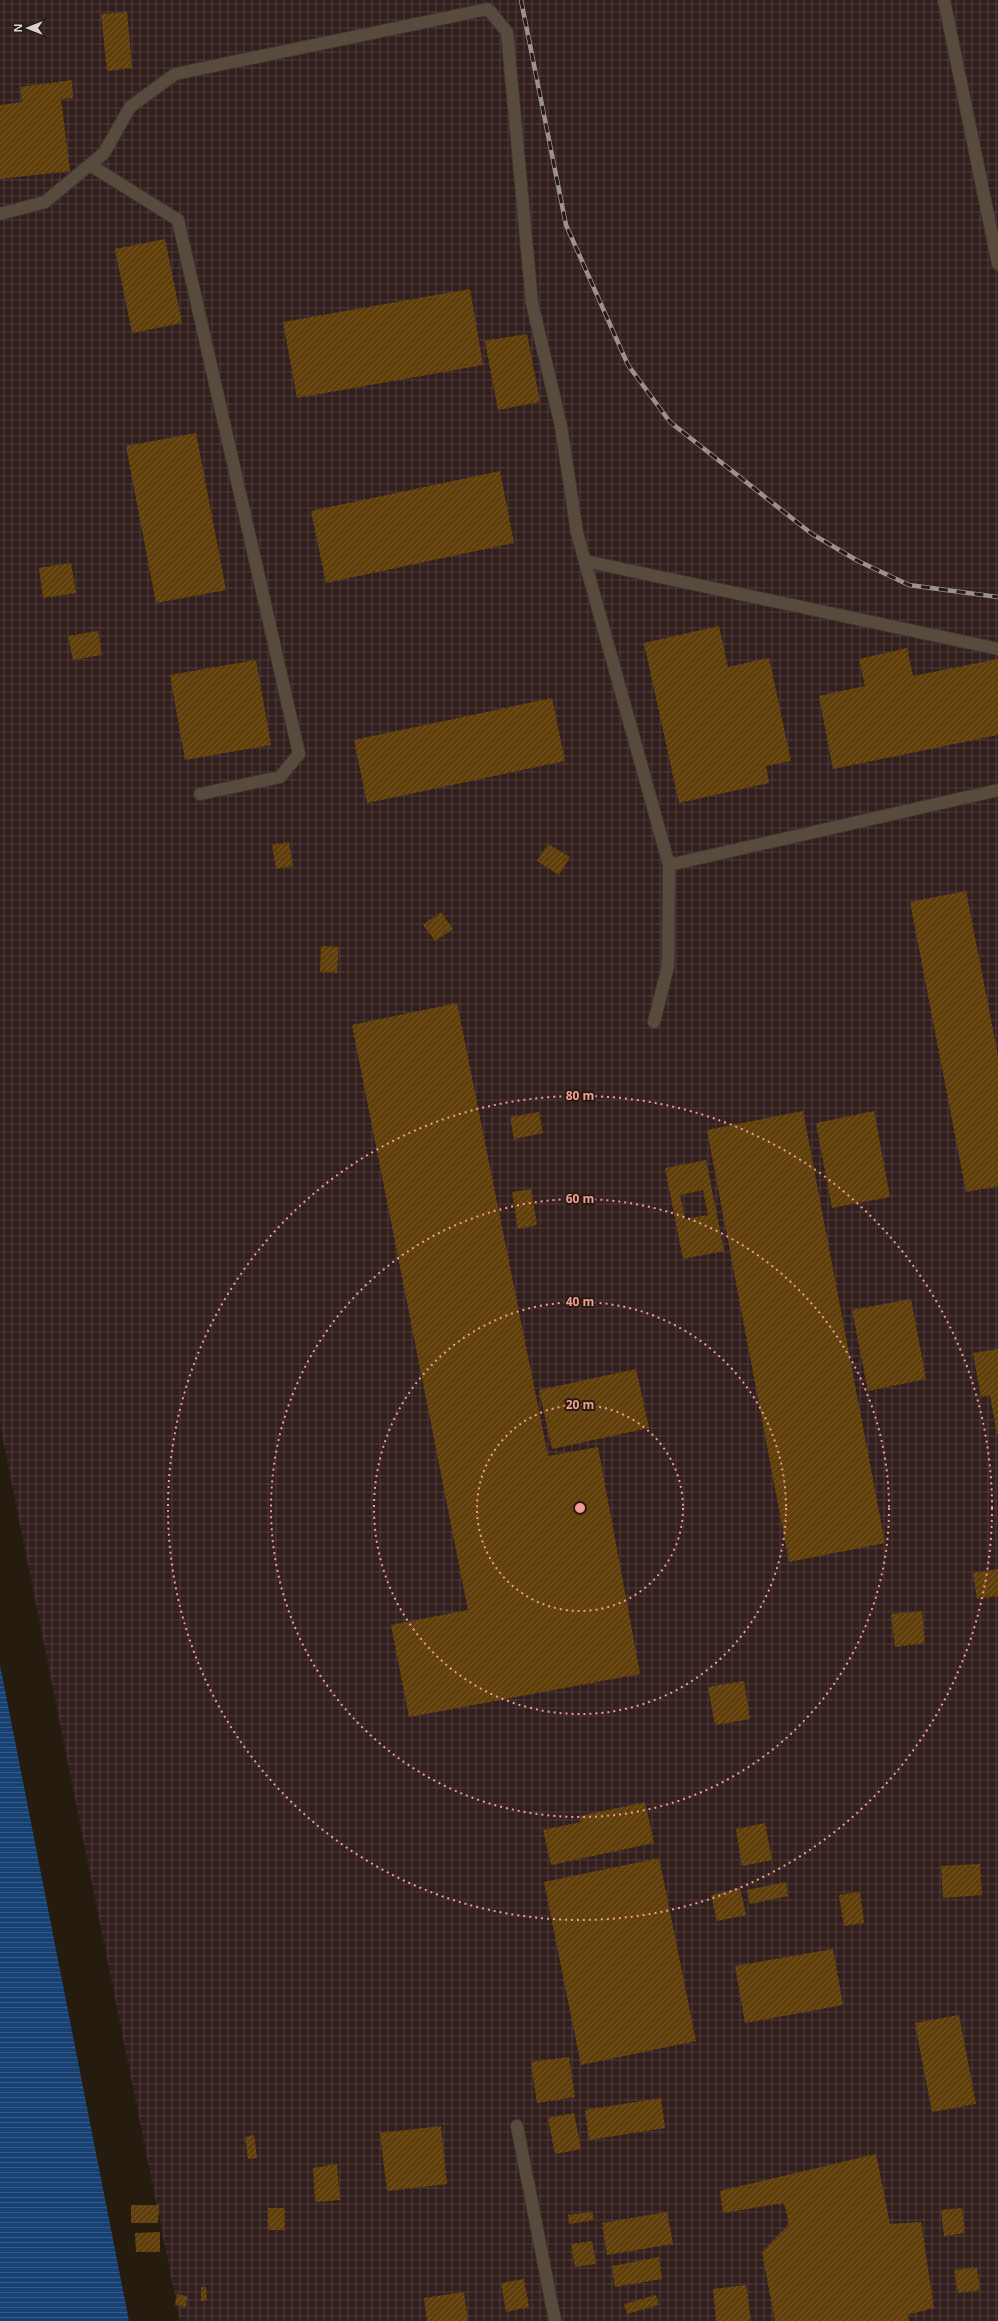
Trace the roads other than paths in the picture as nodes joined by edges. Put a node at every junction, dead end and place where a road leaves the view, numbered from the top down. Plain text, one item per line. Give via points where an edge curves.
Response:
1 (944, 0) edge
2 (90, 165) junction
3 (0, 214) edge
4 (998, 264) edge
5 (586, 561) junction
6 (998, 648) edge
7 (998, 790) edge
8 (200, 794) dead end
9 (668, 865) junction
10 (654, 1022) dead end
11 (517, 2126) dead end
12 (555, 2321) edge

1 - 4 lane
2 - 3 lane via 45,202
2 - 5 lane via 104,153 130,107 175,74 488,9 507,32 532,303 561,426 578,533
2 - 8 lane via 178,220 298,754 280,777
5 - 6 lane
5 - 9 lane
7 - 9 lane
9 - 10 lane via 668,966
11 - 12 lane

